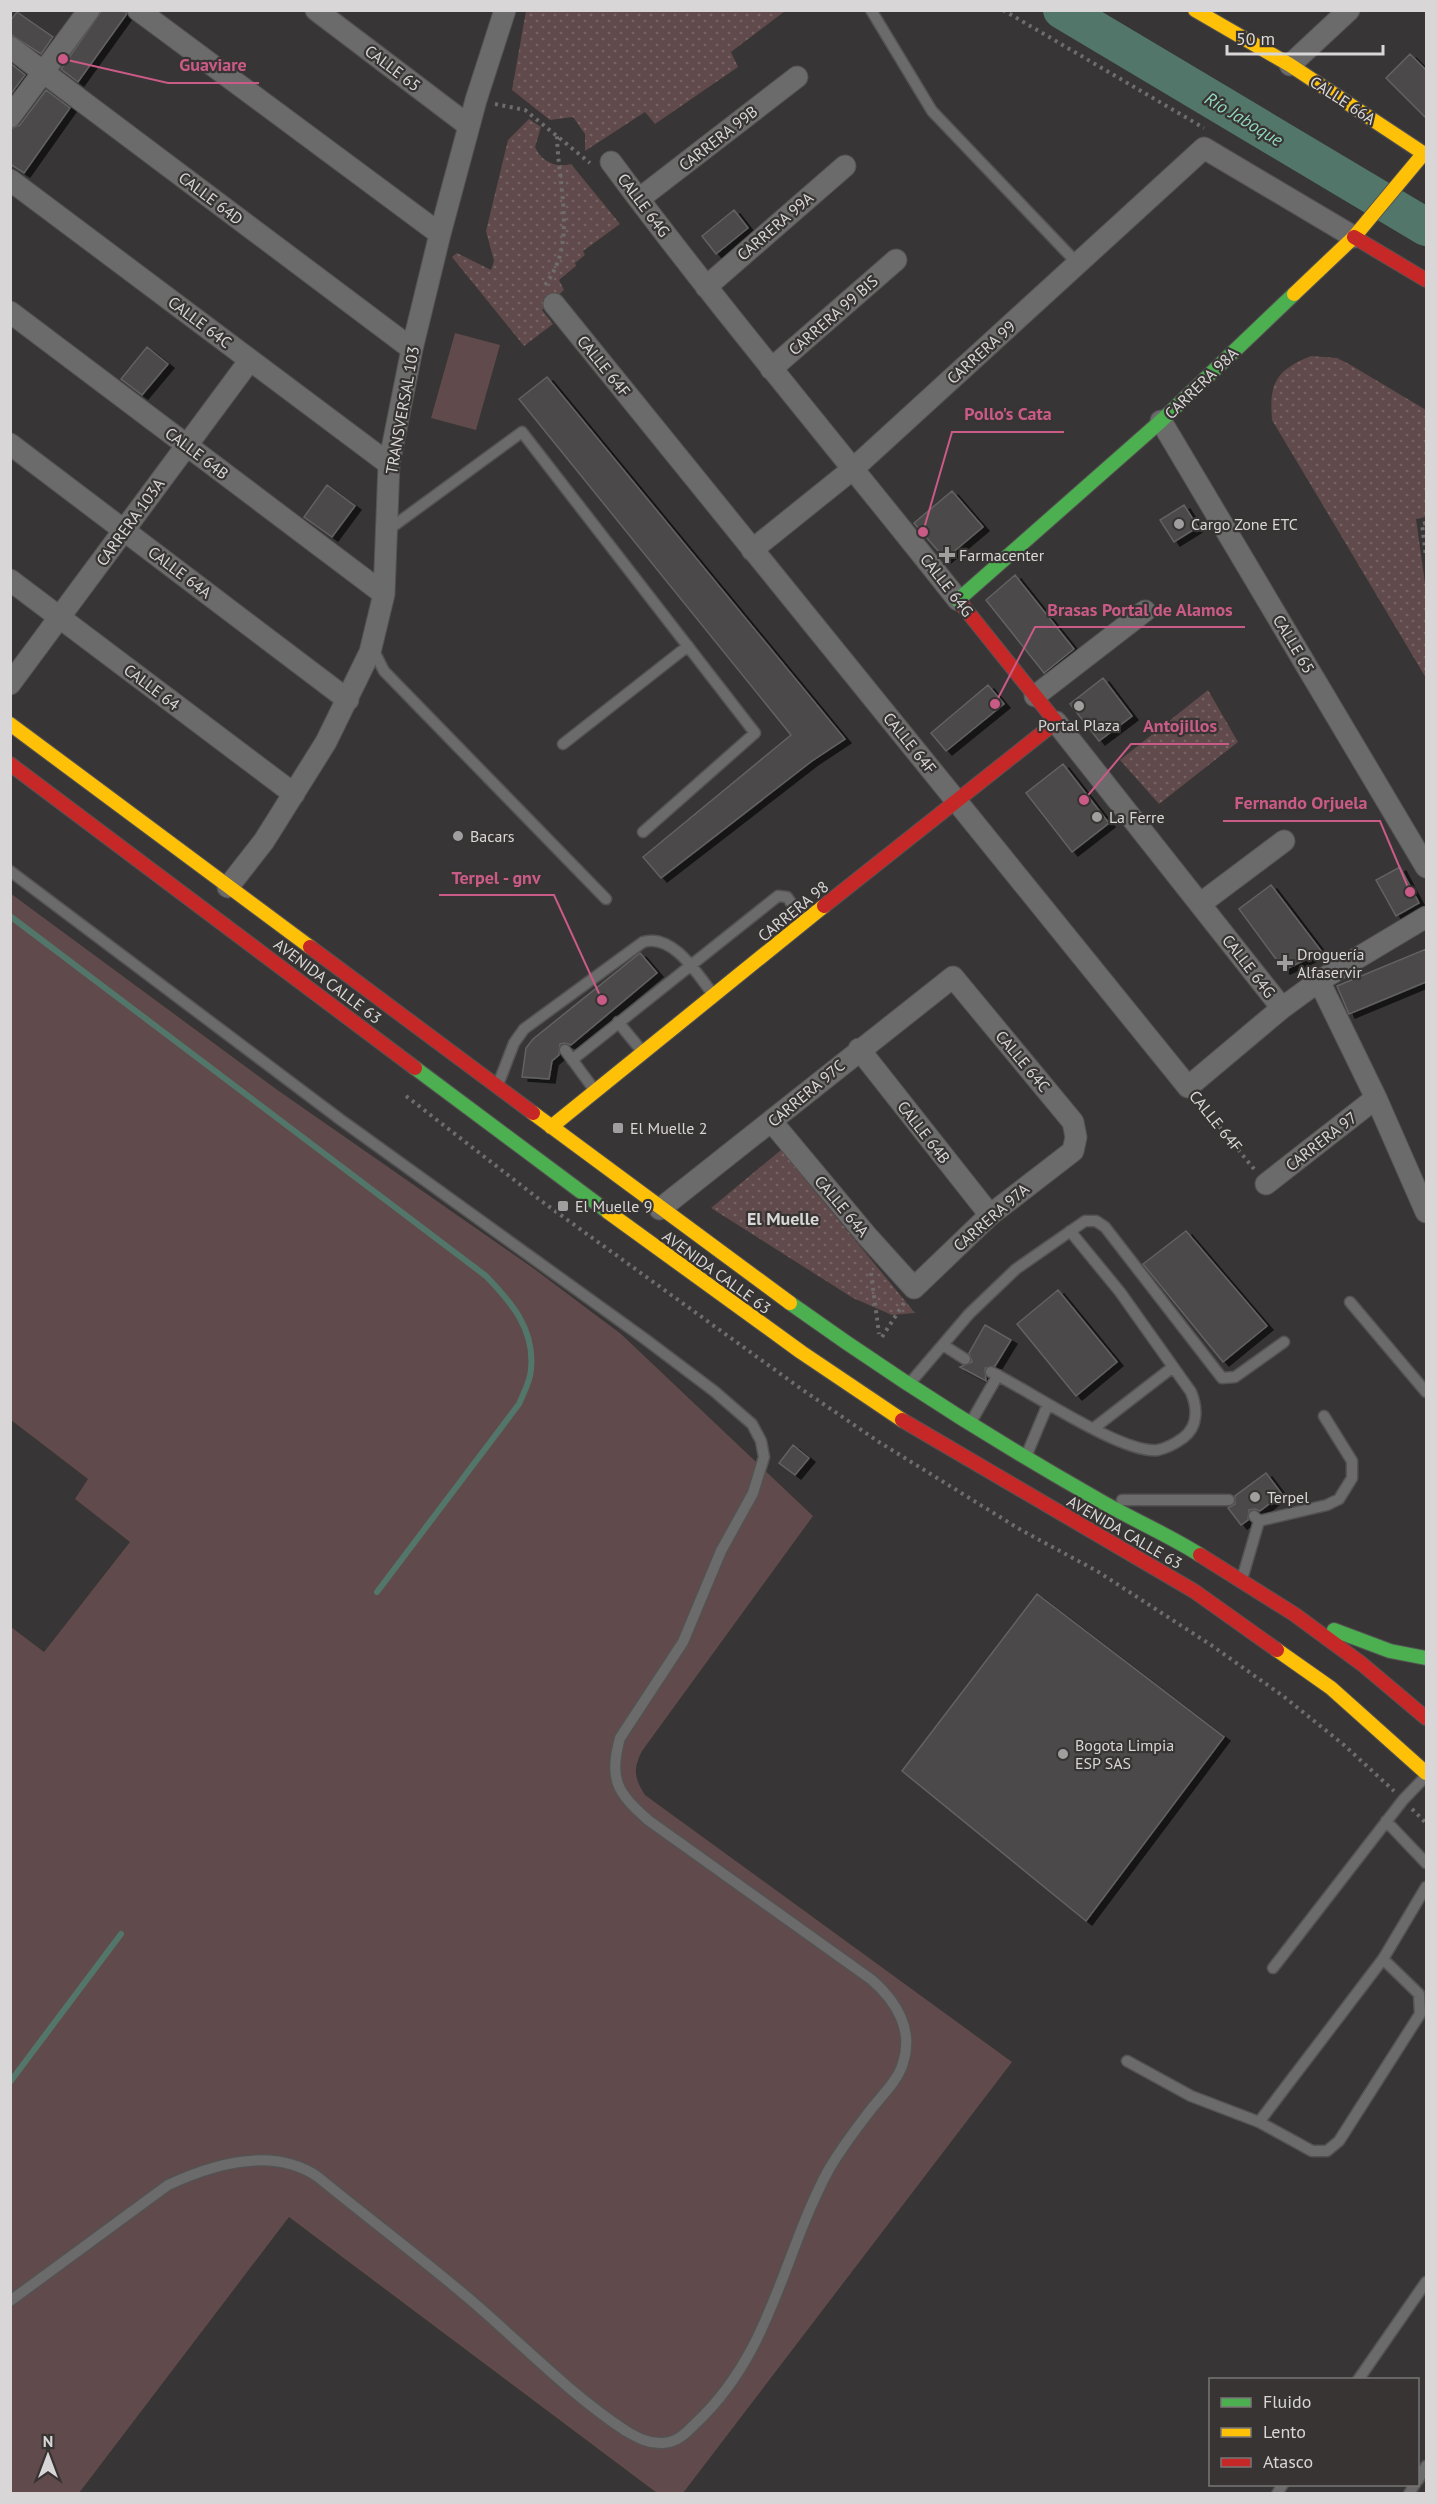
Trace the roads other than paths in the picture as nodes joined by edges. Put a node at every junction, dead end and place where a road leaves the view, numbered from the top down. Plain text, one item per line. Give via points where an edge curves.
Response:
1 (89, 10) edge
2 (138, 10) edge
3 (316, 10) edge
4 (871, 10) edge
5 (1195, 10) edge
6 (1349, 10) edge
7 (503, 12) edge
8 (10, 47) edge
9 (1290, 65) junction
10 (44, 72) junction
11 (797, 77) dead end
12 (10, 117) edge
13 (469, 126) junction
14 (1423, 155) edge
15 (611, 162) road end
16 (845, 166) dead end
17 (10, 180) edge
18 (639, 199) junction
19 (440, 234) junction
20 (1354, 237) junction
21 (896, 260) dead end
22 (1078, 264) junction
23 (1426, 280) edge
24 (706, 287) junction
25 (554, 304) road end
26 (10, 312) edge
27 (412, 349) junction
28 (250, 360) junction
29 (771, 369) junction
30 (1161, 421) junction
31 (10, 444) edge
32 (187, 445) junction
33 (389, 464) junction
34 (854, 468) junction
35 (124, 530) junction
36 (388, 530) junction
37 (752, 549) junction
38 (10, 580) edge
39 (384, 594) junction
40 (958, 600) junction
41 (1145, 611) dead end
42 (60, 617) junction
43 (688, 646) junction
44 (370, 652) junction
45 (10, 684) edge
46 (1035, 696) junction
47 (348, 700) junction
48 (1056, 722) junction
49 (10, 724) edge
50 (563, 744) dead end
51 (10, 764) edge
52 (294, 794) junction
53 (956, 799) junction
54 (644, 832) dead end
55 (1284, 841) dead end
56 (1426, 867) edge
57 (10, 871) edge
58 (228, 887) junction
59 (606, 899) dead end
60 (1200, 904) junction
61 (1426, 917) edge
62 (805, 923) junction
63 (690, 964) junction
64 (953, 977) joint
65 (1319, 981) junction
66 (714, 995) junction
67 (1282, 1008) junction
68 (540, 1018) junction
69 (618, 1022) junction
70 (547, 1027) dead end
71 (859, 1049) junction
72 (565, 1050) dead end
73 (643, 1053) junction
74 (572, 1060) junction
75 (498, 1087) junction
76 (596, 1091) junction
77 (1376, 1098) junction
78 (772, 1122) junction
79 (551, 1126) junction
80 (1073, 1152) joint
81 (1266, 1184) road end
82 (660, 1209) junction
83 (1426, 1212) edge
84 (990, 1215) junction
85 (1070, 1232) junction
86 (914, 1288) joint
87 (1350, 1302) dead end
88 (1284, 1342) dead end
89 (943, 1346) junction
90 (965, 1359) dead end
91 (1173, 1367) junction
92 (909, 1386) junction
93 (1426, 1392) edge
94 (1048, 1404) junction
95 (1324, 1416) dead end
96 (970, 1423) junction
97 (1094, 1428) junction
98 (1026, 1455) junction
99 (1098, 1500) junction
100 (1229, 1500) dead end
101 (1242, 1580) junction
102 (1294, 1614) junction
103 (1426, 1658) edge
104 (1426, 1718) edge
105 (1415, 1739) edge
106 (1426, 1774) edge
107 (1386, 1821) junction
108 (1426, 1863) edge
109 (1426, 1887) edge
110 (1383, 1959) junction
111 (1273, 1968) dead end
112 (1127, 2061) dead end
113 (1259, 2122) junction
114 (1426, 2283) edge
115 (10, 2301) edge
116 (1359, 2378) edge

1 - 10 street
2 - 19 street
3 - 13 street, CALLE 65
4 - 22 lane via 932,111
5 - 9 main road, CALLE 66A
6 - 9 street
7 - 13 street, TRANSVERSAL 103
8 - 10 street, CALLE 64D
9 - 14 main road, CALLE 66A
10 - 12 street
10 - 27 street, CALLE 64D
11 - 18 street, CARRERA 99B
13 - 19 street, TRANSVERSAL 103
14 - 20 main road, CARRERA 98A
15 - 18 street, CALLE 64G
16 - 24 street, CARRERA 99A
17 - 28 street, CALLE 64C
18 - 24 street, CALLE 64G
19 - 27 street, TRANSVERSAL 103
20 - 22 street, CARRERA 99 via 1204,148
20 - 23 main road
20 - 30 main road, CARRERA 98A
21 - 29 street, CARRERA 99 BIS
22 - 34 street, CARRERA 99
24 - 29 street, CALLE 64G
25 - 37 street, CALLE 64F
26 - 32 street, CALLE 64B
27 - 33 street, TRANSVERSAL 103
28 - 32 street, CARRERA 103A
28 - 33 street, CALLE 64C
29 - 34 street, CALLE 64G
30 - 40 main road, CARRERA 98A
30 - 56 street, CALLE 65
31 - 35 street, CALLE 64A
32 - 35 street, CARRERA 103A
32 - 39 street, CALLE 64B
33 - 36 street, TRANSVERSAL 103
34 - 37 street, CARRERA 99
34 - 40 street, CALLE 64G
35 - 42 street, CARRERA 103A
35 - 47 street, CALLE 64A
36 - 39 street, TRANSVERSAL 103
36 - 43 lane via 522,432
37 - 53 street, CALLE 64F
38 - 42 street, CALLE 64
39 - 44 street, TRANSVERSAL 103
40 - 46 main road, CALLE 64G
41 - 46 street
42 - 45 street, CARRERA 103A
42 - 52 street, CALLE 64
43 - 50 lane
43 - 54 lane via 755,733
44 - 47 street, TRANSVERSAL 103
44 - 59 lane via 384,671
46 - 48 main road, CALLE 64G
47 - 52 street, TRANSVERSAL 103
48 - 53 main road, CARRERA 98
48 - 60 street, CALLE 64G
49 - 58 main road, AVENIDA CALLE 63
51 - 105 main road, AVENIDA CALLE 63 via 684,1269 801,1352 891,1413 1194,1591 1331,1688
52 - 58 street, TRANSVERSAL 103
53 - 62 main road, CARRERA 98
53 - 67 street, CALLE 64F via 1188,1087
55 - 60 street
57 - 115 lane via 341,1120 655,1346 752,1424 764,1457 760,1474 721,1551 683,1642 620,1738 616,1752 617,1783 624,1799 648,1820 887,1993 905,2027 906,2048 899,2074 829,2169 747,2361 707,2413 679,2440 645,2441 624,2430 318,2177 306,2169 272,2160 194,2173 168,2185
58 - 75 main road, AVENIDA CALLE 63
60 - 67 street, CALLE 64G
61 - 65 street
62 - 63 lane via 787,897 778,896
62 - 66 main road, CARRERA 98
63 - 66 lane
63 - 68 lane via 663,941 643,942
63 - 69 lane
64 - 71 street, CARRERA 97C
64 - 80 street, CALLE 64C via 1073,1122
65 - 67 street
65 - 77 street
66 - 73 main road, CARRERA 98
68 - 70 lane
68 - 75 lane via 513,1043
69 - 73 lane
69 - 74 lane
71 - 78 street, CARRERA 97C
71 - 84 street, CALLE 64B
72 - 74 lane
73 - 76 main road, CARRERA 98
74 - 76 lane
75 - 79 main road, AVENIDA CALLE 63
76 - 79 main road, CARRERA 98
77 - 81 street, CARRERA 97
77 - 83 street
78 - 82 street, CARRERA 97C
78 - 86 street, CALLE 64A
79 - 82 main road, AVENIDA CALLE 63
80 - 84 street, CARRERA 97A
82 - 92 main road, AVENIDA CALLE 63
84 - 86 street, CARRERA 97A
85 - 88 lane via 1085,1221 1096,1221 1105,1227 1222,1378 1235,1377
85 - 89 lane via 1016,1269 969,1314
85 - 91 lane via 1120,1292
87 - 93 lane
89 - 90 lane
89 - 92 lane
91 - 97 lane
91 - 97 lane via 1196,1406 1187,1434 1158,1450 1125,1444
92 - 96 main road, AVENIDA CALLE 63
94 - 96 lane via 994,1374
94 - 97 lane
94 - 98 lane
95 - 101 lane via 1352,1461 1352,1478 1339,1499 1327,1505 1257,1518
96 - 98 main road, AVENIDA CALLE 63
98 - 99 main road, AVENIDA CALLE 63
99 - 100 lane
99 - 101 main road, AVENIDA CALLE 63 via 1168,1535
101 - 102 main road, AVENIDA CALLE 63
102 - 103 main road via 1390,1651
102 - 104 main road, AVENIDA CALLE 63
105 - 106 main road, AVENIDA CALLE 63
106 - 107 lane
107 - 108 lane
107 - 111 lane
109 - 110 lane
110 - 113 lane
110 - 113 lane via 1419,1994 1420,2014 1339,2141 1327,2151 1312,2151
112 - 113 lane via 1191,2096
114 - 116 lane

